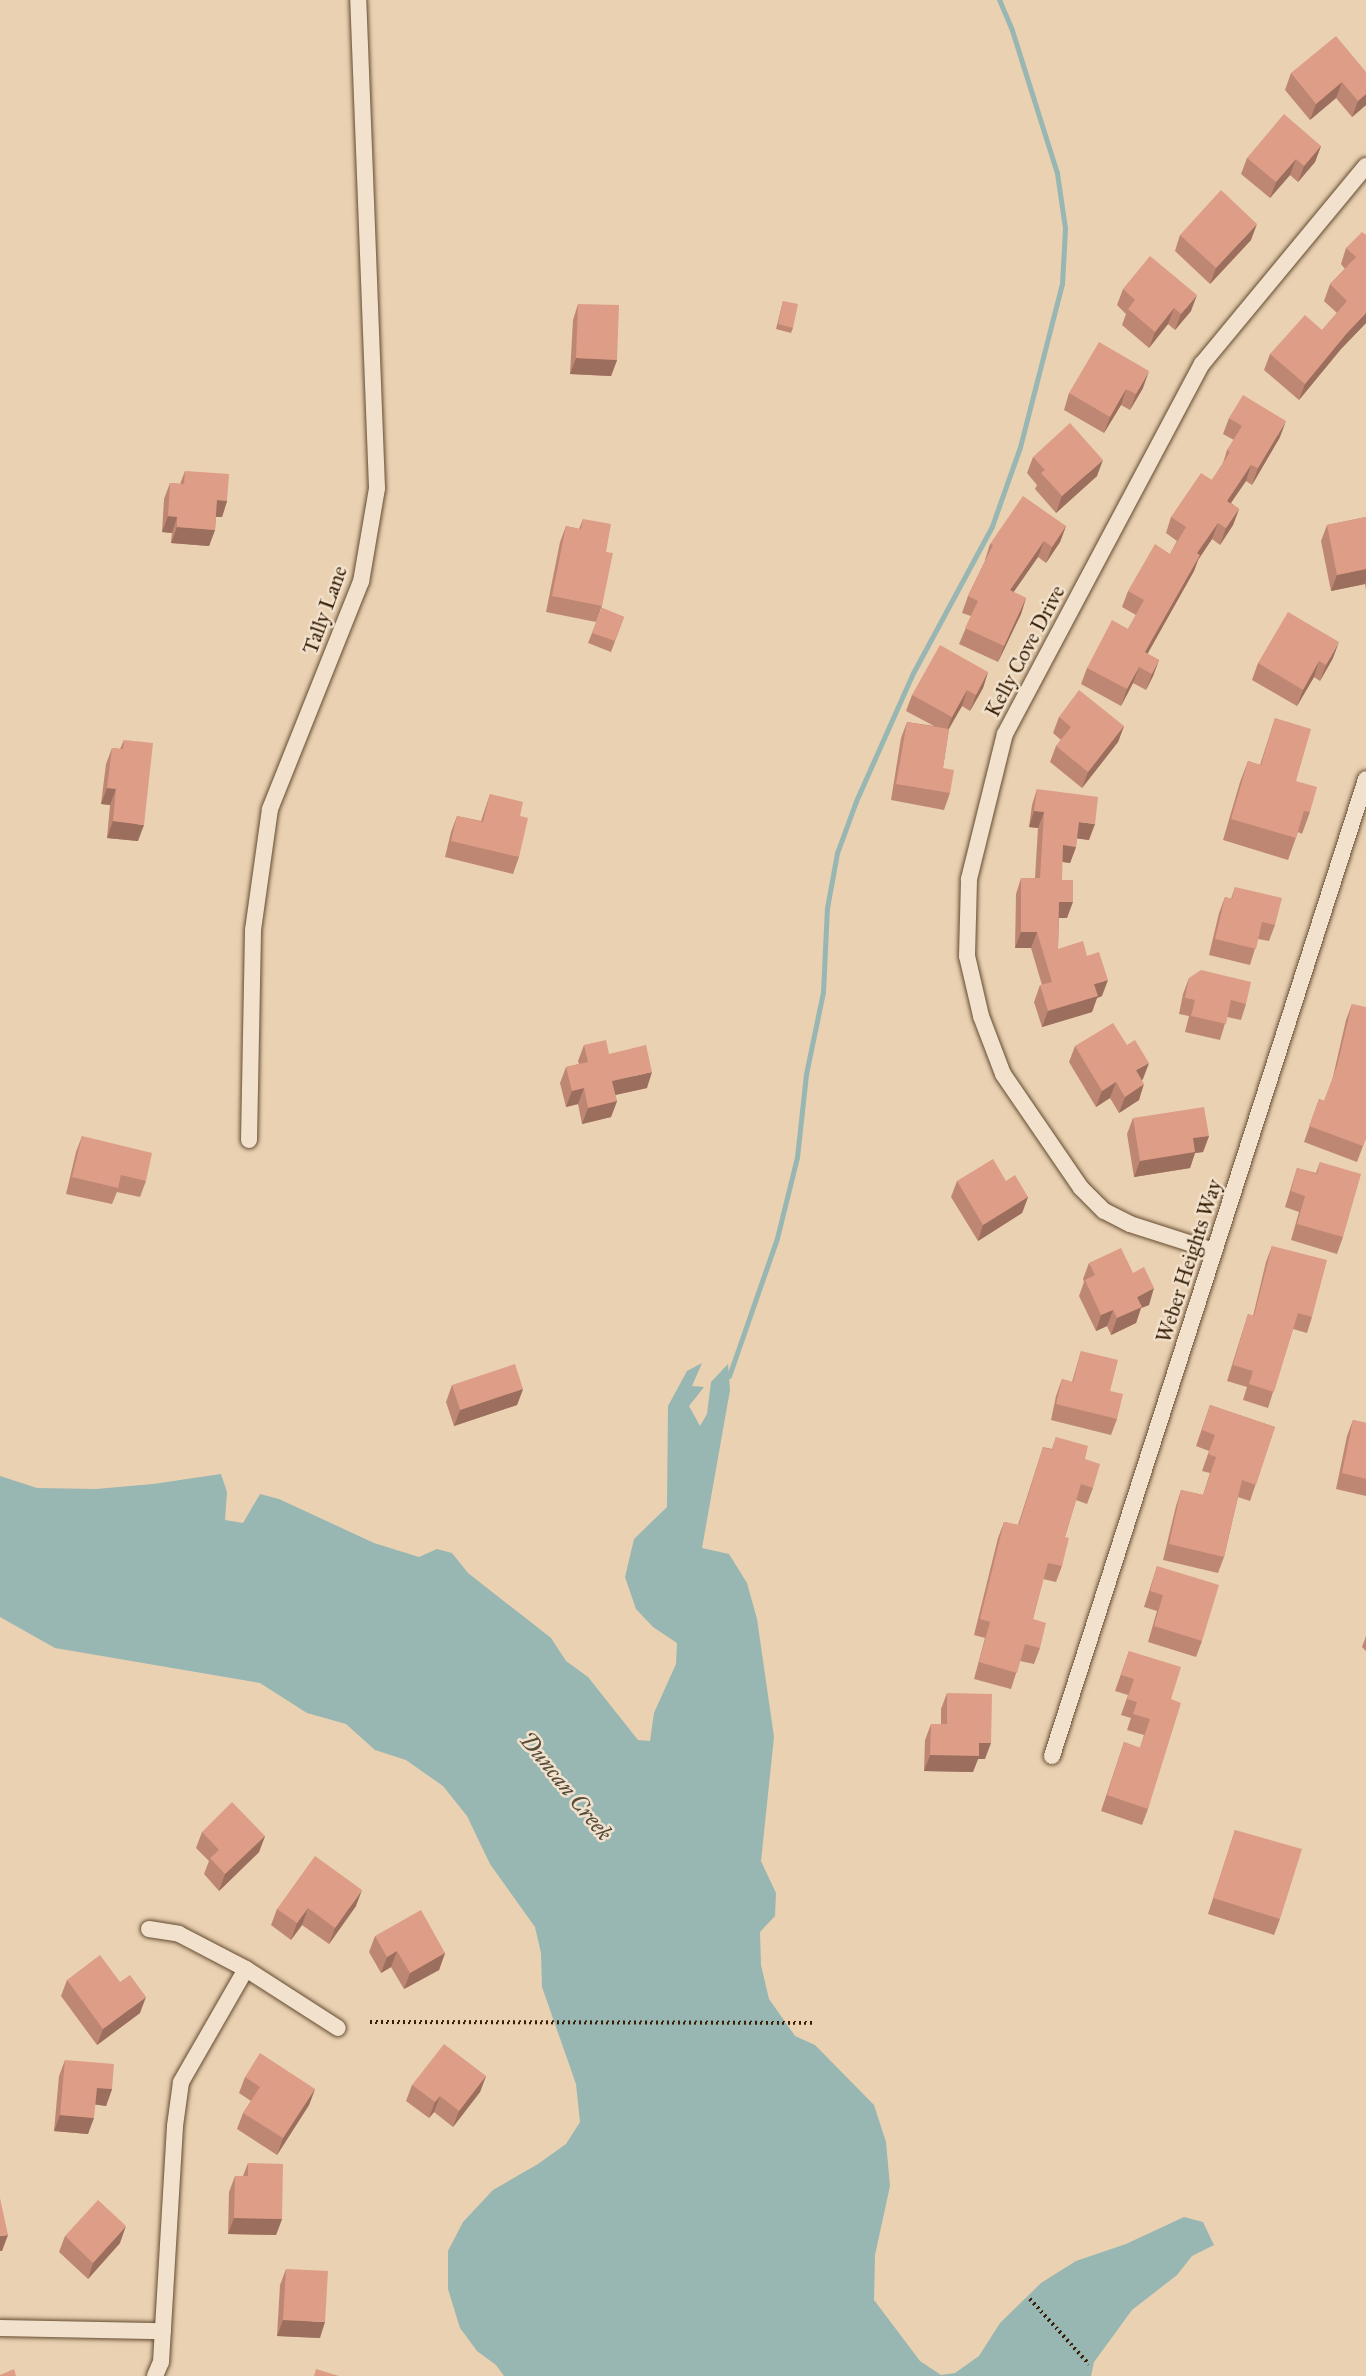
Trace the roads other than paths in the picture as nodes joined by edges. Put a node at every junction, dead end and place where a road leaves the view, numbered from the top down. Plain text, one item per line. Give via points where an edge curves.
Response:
1 (358, 0) edge
2 (1366, 166) edge
3 (1366, 779) edge
4 (249, 1140) dead end
5 (1214, 1251) junction
6 (1052, 1756) dead end
7 (149, 1929) dead end
8 (246, 1969) junction
9 (338, 2028) dead end
10 (0, 2328) edge
11 (163, 2330) junction
12 (155, 2376) edge

1 - 4 street, Tally Lane via 377,488 361,582 270,809 253,930
2 - 5 street, Kelly Cove Drive via 1202,364 1005,733 969,879 967,956 981,1016 1003,1074 1081,1188 1104,1212
3 - 5 street, Weber Heights Way
5 - 6 street, Weber Heights Way
7 - 8 street via 180,1934
8 - 9 street
8 - 11 street via 181,2082
10 - 11 street
11 - 12 street via 161,2362

